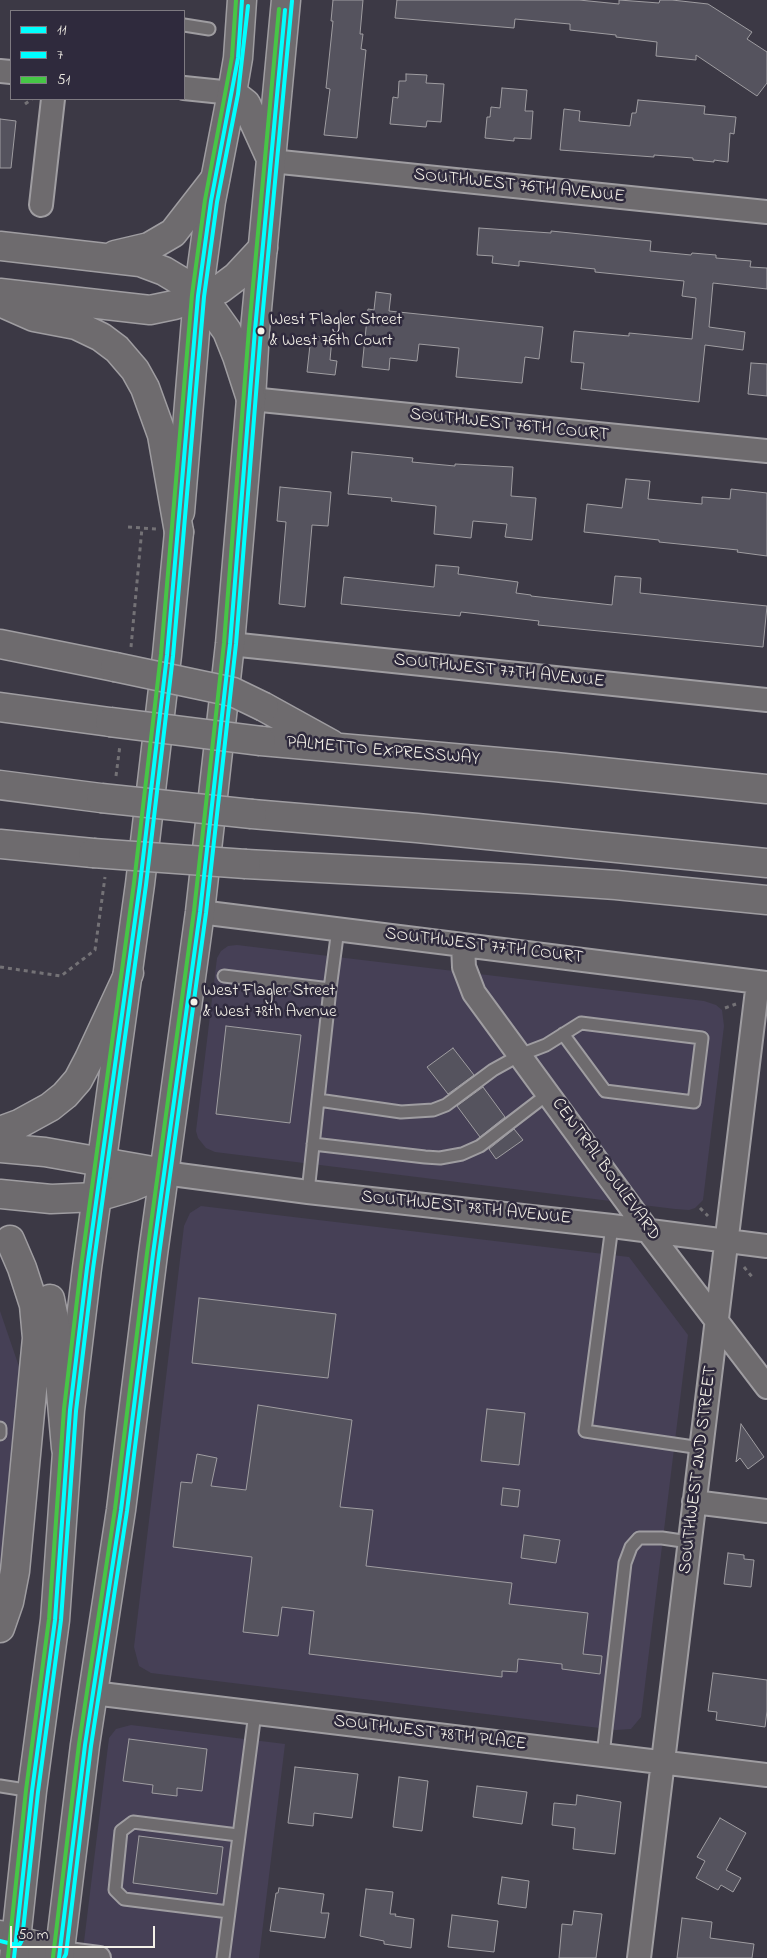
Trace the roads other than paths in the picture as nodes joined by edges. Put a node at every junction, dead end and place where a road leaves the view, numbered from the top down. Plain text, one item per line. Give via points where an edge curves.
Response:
1 (242, 0) edge
2 (286, 0) edge
3 (185, 25) edge
4 (209, 29) dead end
5 (185, 88) edge
6 (232, 93) junction
7 (53, 100) edge
8 (271, 161) junction
9 (215, 179) junction
10 (41, 205) dead end
11 (767, 212) edge
12 (0, 246) edge
13 (263, 248) junction
14 (105, 258) junction
15 (0, 293) edge
16 (198, 296) junction
17 (0, 302) edge
18 (251, 400) junction
19 (767, 451) edge
20 (179, 532) junction
21 (0, 644) edge
22 (230, 644) junction
23 (767, 700) edge
24 (0, 707) edge
25 (341, 749) junction
26 (0, 785) edge
27 (767, 789) edge
28 (0, 844) edge
29 (767, 863) edge
30 (767, 900) edge
31 (200, 912) junction
32 (338, 929) junction
33 (463, 945) junction
34 (129, 973) junction
35 (224, 976) dead end
36 (762, 982) edge
37 (330, 989) junction
38 (563, 1034) junction
39 (520, 1056) junction
40 (549, 1093) junction
41 (318, 1100) junction
42 (0, 1131) edge
43 (313, 1144) junction
44 (0, 1148) edge
45 (102, 1161) junction
46 (164, 1172) junction
47 (308, 1192) junction
48 (0, 1194) edge
49 (97, 1197) junction
50 (612, 1226) junction
51 (648, 1231) junction
52 (5, 1236) edge
53 (727, 1241) junction
54 (767, 1246) edge
55 (718, 1321) junction
56 (767, 1387) edge
57 (0, 1428) edge
58 (0, 1434) edge
59 (66, 1448) junction
60 (701, 1448) junction
61 (694, 1502) junction
62 (767, 1511) edge
63 (689, 1542) junction
64 (0, 1628) edge
65 (93, 1693) junction
66 (255, 1713) junction
67 (602, 1755) junction
68 (662, 1762) junction
69 (767, 1775) edge
70 (0, 1786) edge
71 (32, 1791) junction
72 (238, 1834) junction
73 (228, 1912) junction
74 (9, 1951) edge
75 (60, 1955) edge
76 (99, 1958) edge
77 (223, 1958) edge
78 (639, 1958) edge

1 - 6 main road
2 - 8 main road
3 - 4 lane
5 - 6 street
6 - 8 main road via 246,104
6 - 9 main road
7 - 10 street
8 - 11 street, SOUTHWEST 76TH AVENUE
8 - 13 main road
9 - 14 main road via 173,233 149,247
9 - 16 main road
12 - 14 main road
13 - 16 main road via 236,277 220,288
13 - 18 main road
14 - 16 main road via 140,262 164,271
15 - 16 main road via 150,310
16 - 18 main road via 227,331
16 - 20 main road
17 - 20 main road via 34,317 76,325 101,337 117,349 135,370 162,435
18 - 19 street, SOUTHWEST 76TH COURT
18 - 22 main road
20 - 34 main road
21 - 25 main road, bridge via 233,692
22 - 23 street, SOUTHWEST 77TH AVENUE
22 - 31 main road
24 - 25 main road, PALMETTO EXPRESSWAY, bridge
25 - 27 main road, PALMETTO EXPRESSWAY
26 - 29 main road, bridge via 252,814
28 - 30 main road, bridge via 246,864 616,885
31 - 32 street, SOUTHWEST 77TH COURT
31 - 46 main road
32 - 33 street, SOUTHWEST 77TH COURT
32 - 37 lane
33 - 36 street, SOUTHWEST 77TH COURT
33 - 39 street, CENTRAL BOULEVARD via 464,967 474,993
34 - 42 main road via 78,1080 50,1107
34 - 45 main road
35 - 37 lane
36 - 53 street, SOUTHWEST 2ND STREET
37 - 41 lane
38 - 38 lane via 580,1023 702,1038 694,1102 605,1091
38 - 39 lane
39 - 40 street, CENTRAL BOULEVARD
39 - 41 lane via 493,1070 446,1105 433,1110 400,1112
40 - 43 lane via 480,1146 462,1154 425,1157
40 - 51 street, CENTRAL BOULEVARD
41 - 43 lane
43 - 47 lane
44 - 45 main road
45 - 46 main road
45 - 49 main road
46 - 47 street, SOUTHWEST 78TH AVENUE
46 - 49 main road via 131,1187
46 - 65 main road via 122,1510
47 - 50 street, SOUTHWEST 78TH AVENUE
48 - 49 main road via 51,1199
49 - 59 main road
50 - 51 street, SOUTHWEST 78TH AVENUE
50 - 60 lane via 585,1432
51 - 53 street, SOUTHWEST 78TH AVENUE
51 - 55 street, CENTRAL BOULEVARD
52 - 59 main road via 31,1260 48,1293 55,1324
52 - 64 main road via 22,1268 34,1305 37,1338 14,1571 9,1602
53 - 54 street, SOUTHWEST 78TH AVENUE
53 - 55 street, SOUTHWEST 2ND STREET
55 - 56 street, CENTRAL BOULEVARD
55 - 60 street, SOUTHWEST 2ND STREET
57 - 58 lane
59 - 71 main road via 55,1620
60 - 61 street, SOUTHWEST 2ND STREET
61 - 62 street
61 - 63 street, SOUTHWEST 2ND STREET
63 - 67 lane via 639,1538 631,1547 625,1562
63 - 68 street, SOUTHWEST 2ND STREET
65 - 66 street, SOUTHWEST 78TH PLACE
65 - 75 main road
66 - 67 street, SOUTHWEST 78TH PLACE
66 - 72 lane
67 - 68 street, SOUTHWEST 78TH PLACE
68 - 69 street, SOUTHWEST 78TH PLACE
68 - 78 street, SOUTHWEST 2ND STREET
70 - 71 lane
71 - 74 main road
72 - 73 lane
72 - 73 lane via 133,1822 122,1831 115,1890 124,1899
73 - 77 lane
74 - 75 main road
75 - 76 street

